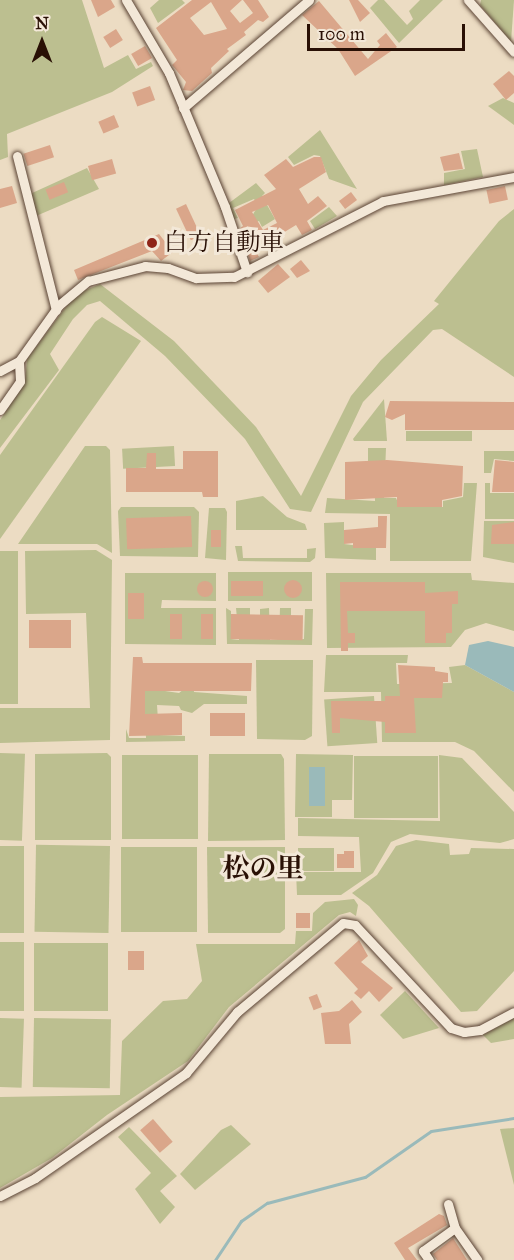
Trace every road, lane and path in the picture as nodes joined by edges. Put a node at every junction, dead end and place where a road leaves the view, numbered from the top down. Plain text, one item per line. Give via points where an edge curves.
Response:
1 (126, 0) edge
2 (309, 0) edge
3 (471, 1) edge
4 (513, 47) edge
5 (183, 108) junction
6 (17, 156) dead end
7 (514, 177) edge
8 (247, 272) junction
9 (56, 310) junction
10 (19, 361) junction
11 (0, 371) edge
12 (0, 410) edge
13 (514, 1012) edge
14 (0, 1196) edge
15 (448, 1204) dead end
16 (455, 1228) junction
17 (429, 1260) edge
18 (477, 1260) edge

1 - 5 street via 169,73
2 - 5 street
3 - 4 street
5 - 8 street via 225,207
6 - 9 street
7 - 8 street via 383,201
8 - 9 street via 212,279 156,266 125,269 88,281
9 - 10 street
10 - 11 street
10 - 12 street via 20,381
13 - 14 street via 480,1030 464,1032 451,1028 355,925 343,923 237,1012 186,1073 34,1178
15 - 16 street
16 - 17 street via 423,1251
16 - 18 street

